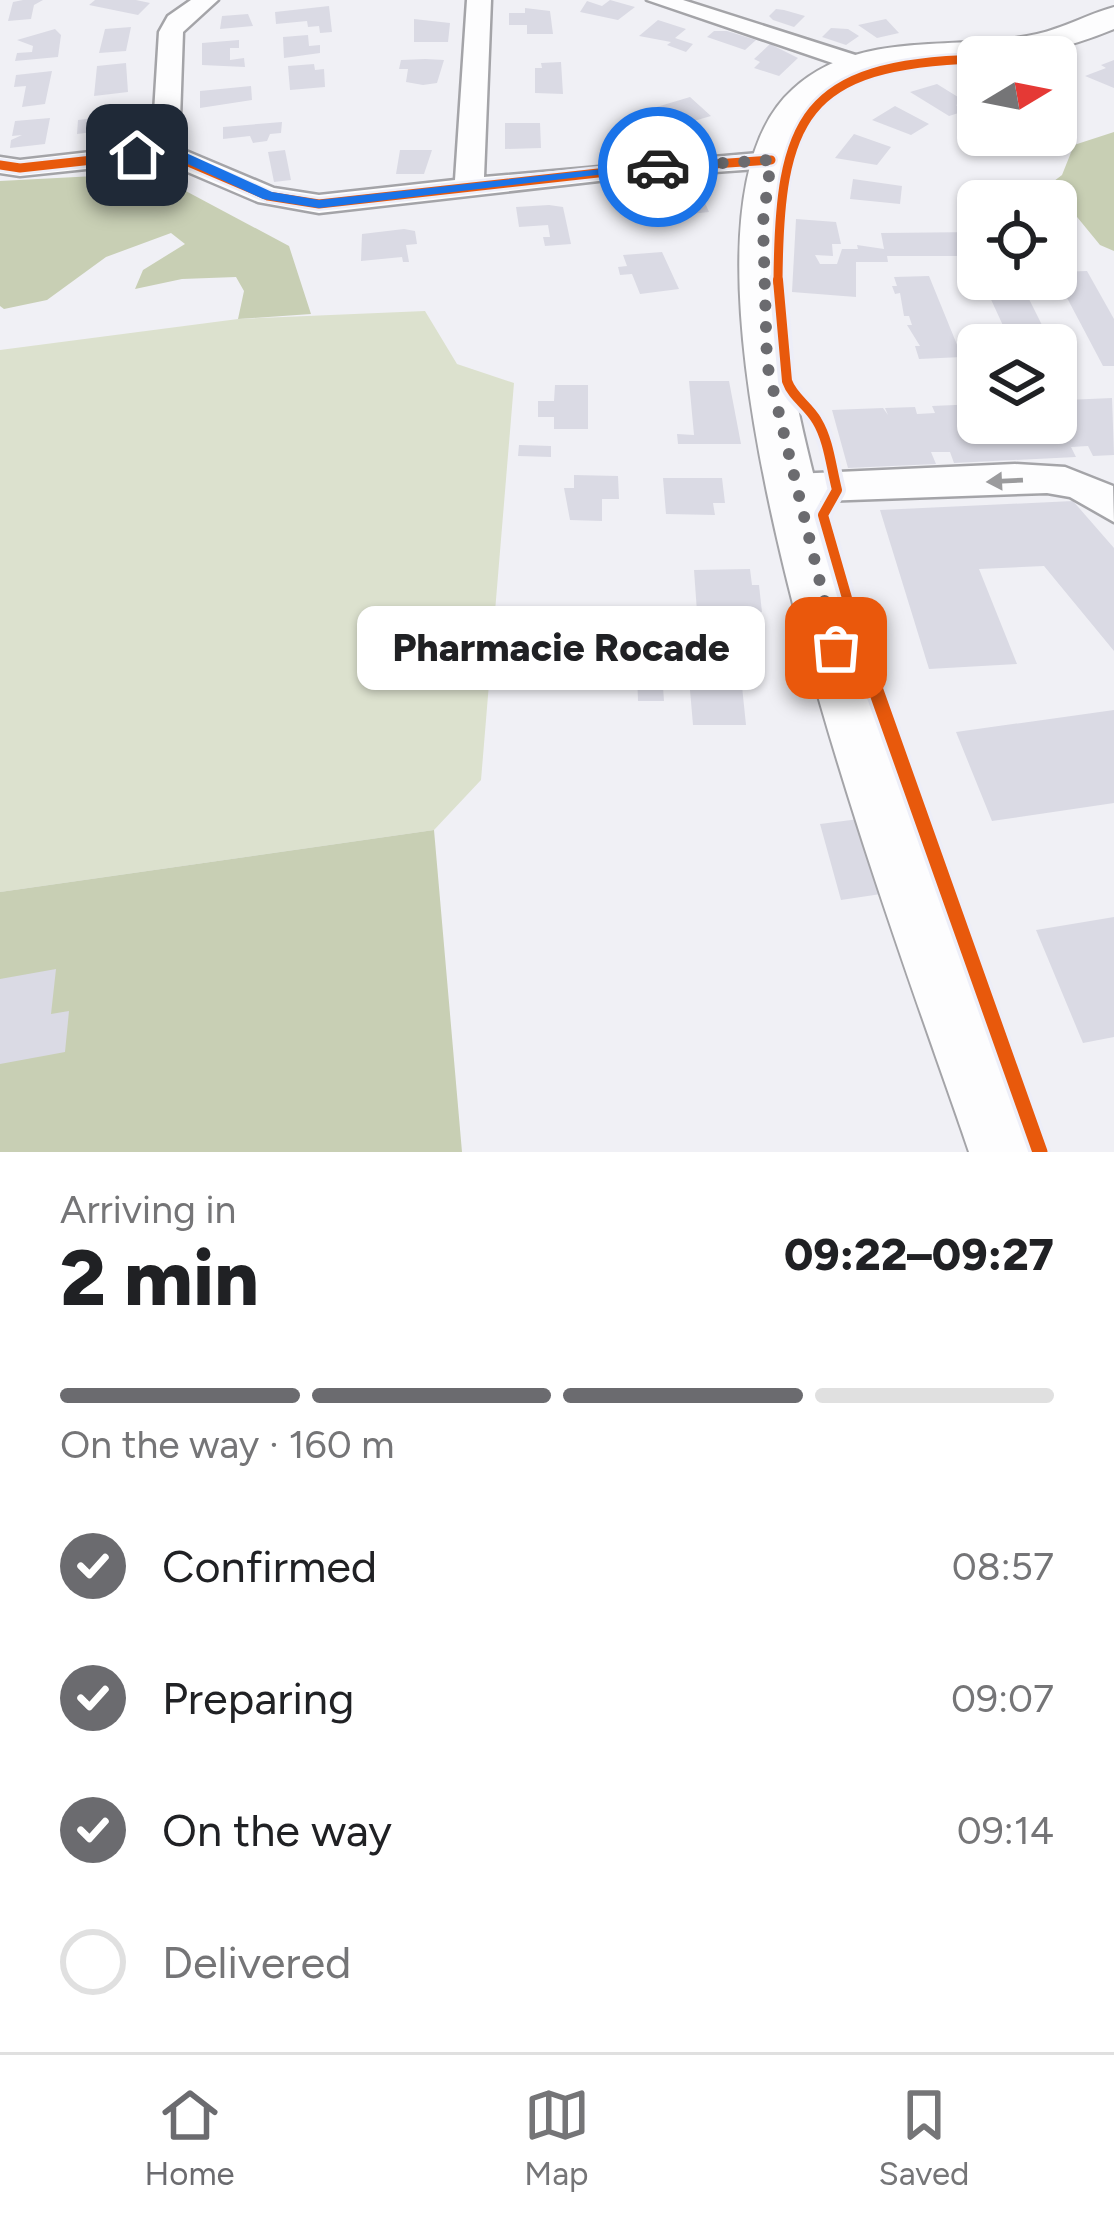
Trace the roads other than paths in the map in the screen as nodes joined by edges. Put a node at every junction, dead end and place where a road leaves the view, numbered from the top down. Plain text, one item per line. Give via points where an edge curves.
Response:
1 (206, 0) edge
2 (479, 0) edge
3 (659, 0) edge
4 (1114, 17) edge
5 (862, 65) junction
6 (165, 152) junction
7 (771, 160) junction
8 (0, 165) edge
9 (469, 189) junction
10 (794, 488) junction
11 (1114, 507) edge
12 (1007, 1152) edge

1 - 6 street via 171,32
2 - 9 street
3 - 5 street
4 - 5 main road via 1031,46
5 - 7 main road via 799,102
6 - 8 street
6 - 9 street via 292,201
7 - 9 street
7 - 10 main road via 765,344
11 -> 10 street via 1103,495 1051,479
10 - 12 main road via 858,720

